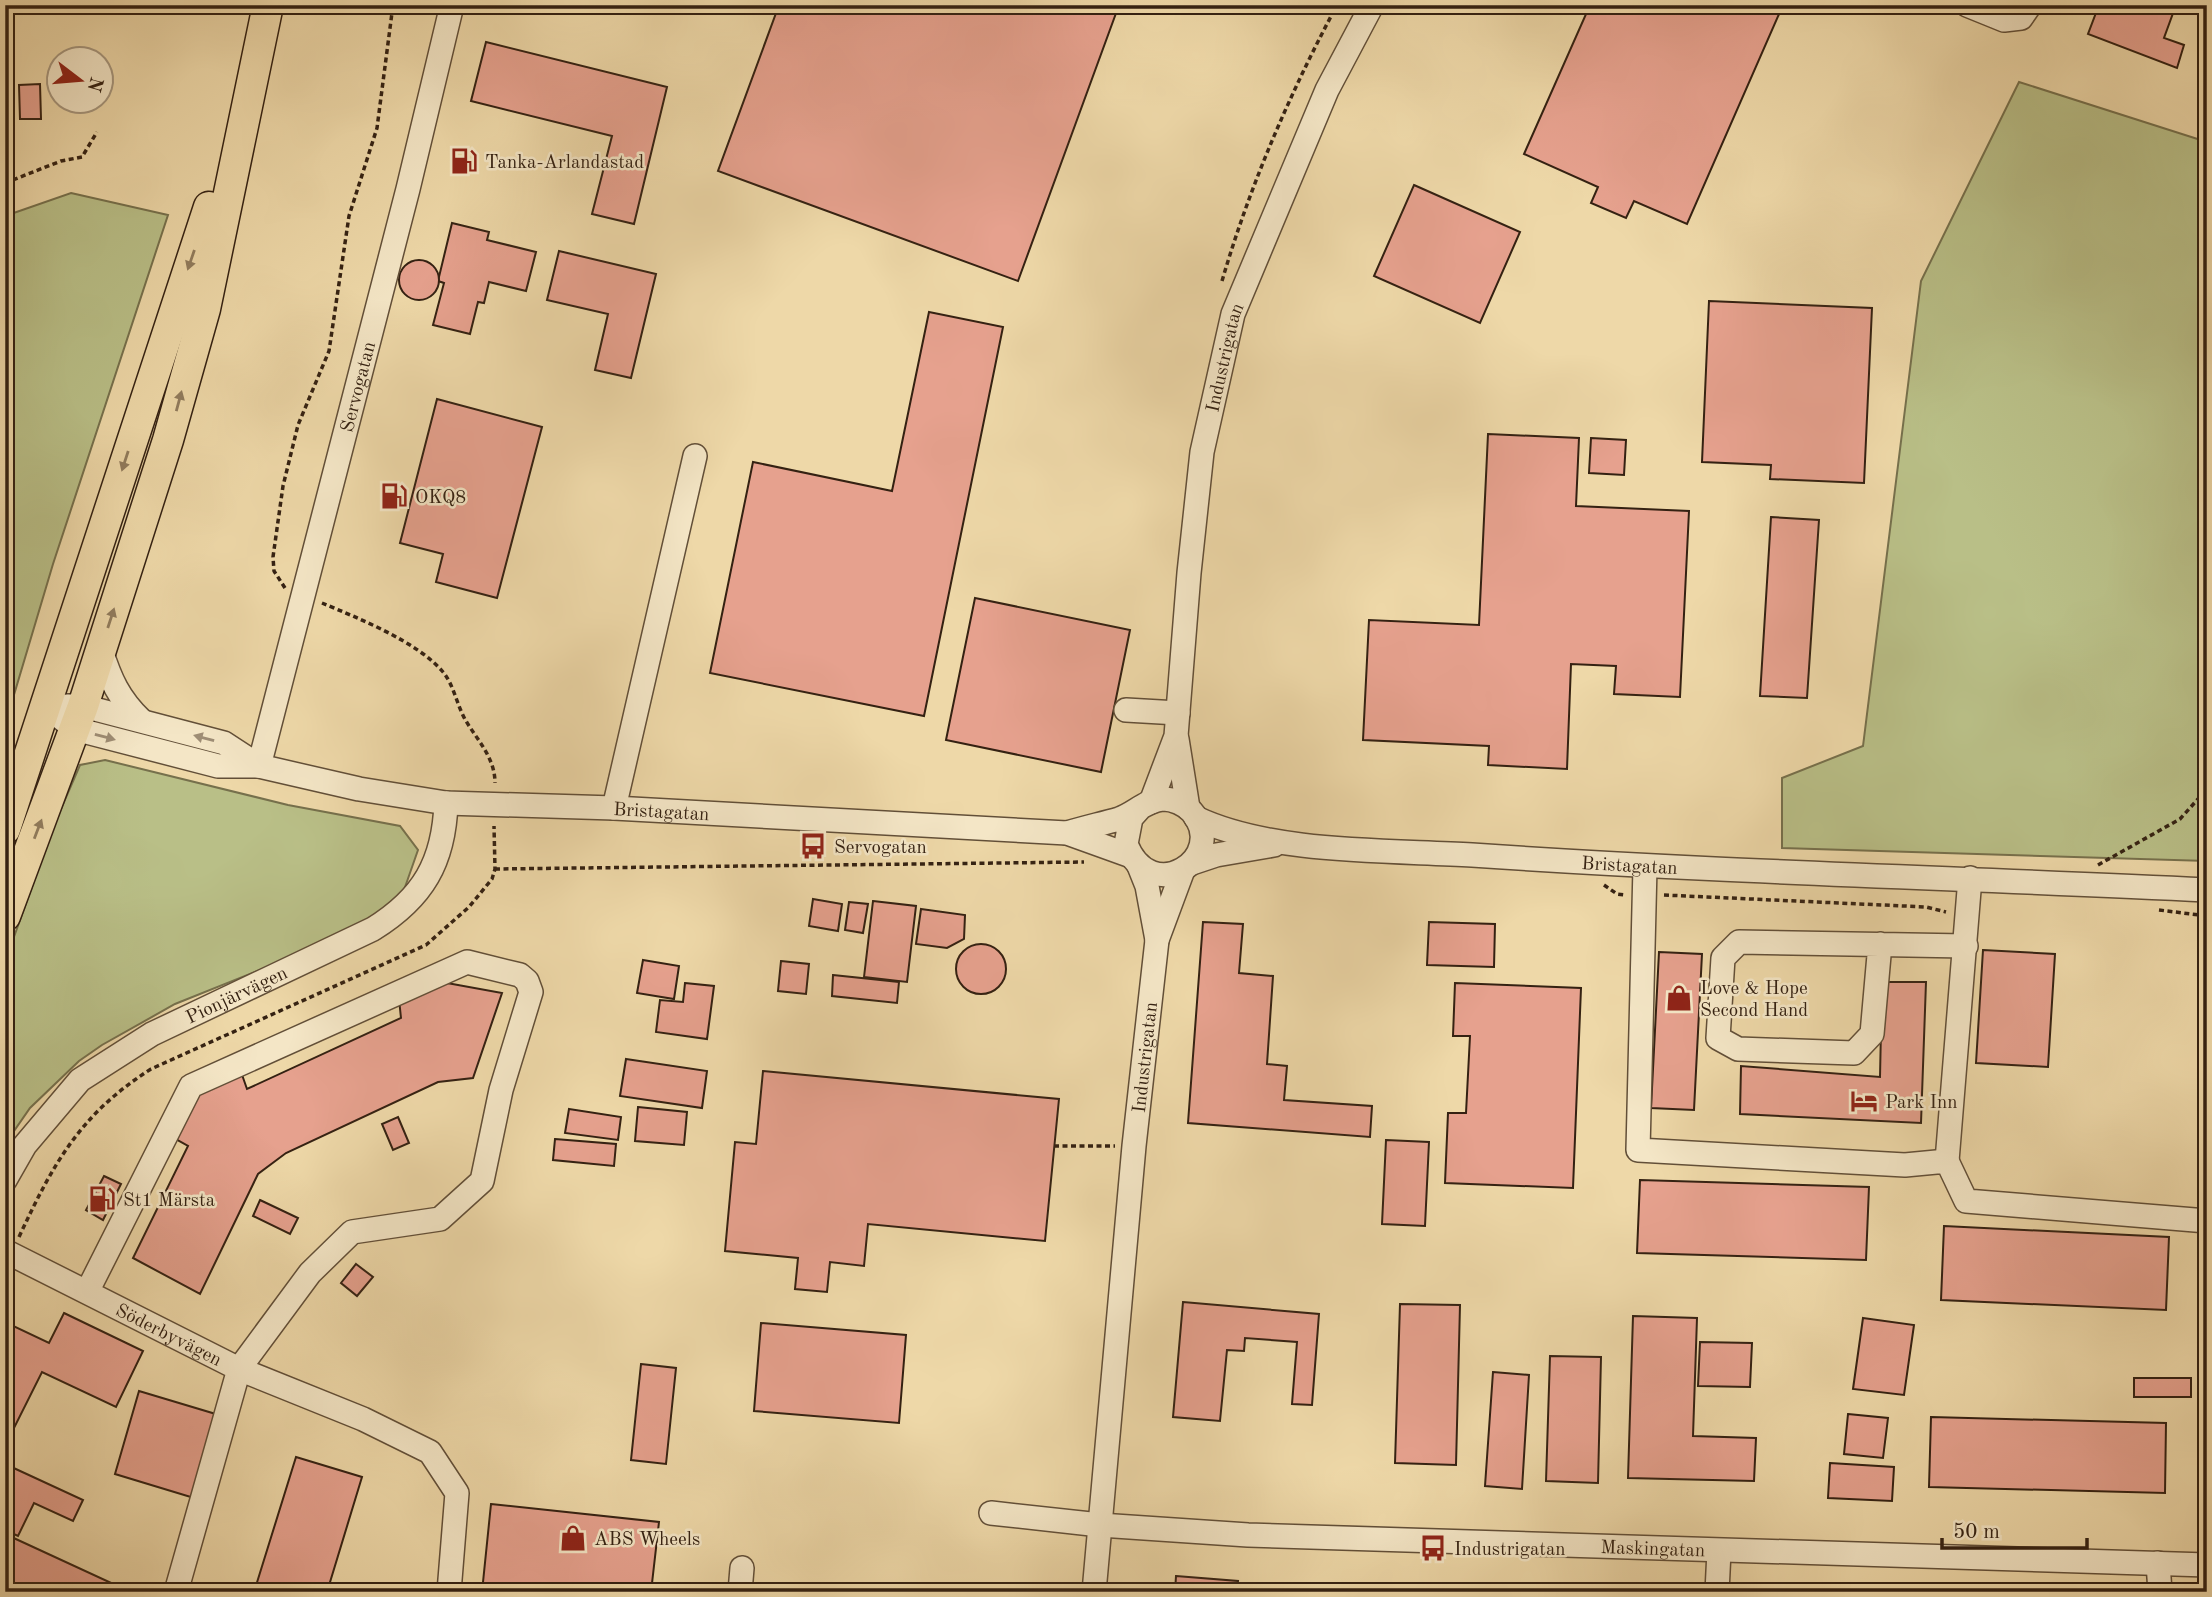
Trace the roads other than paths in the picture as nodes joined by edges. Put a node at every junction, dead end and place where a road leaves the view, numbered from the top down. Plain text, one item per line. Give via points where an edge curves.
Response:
1 (268, 5) edge
2 (452, 5) edge
3 (1372, 5) edge
4 (1967, 5) edge
5 (2030, 5) edge
6 (245, 103) junction
7 (695, 456) dead end
8 (101, 650) junction
9 (46, 706) junction
10 (1126, 710) dead end
11 (79, 718) junction
12 (144, 722) junction
13 (1177, 724) junction
14 (259, 766) junction
15 (446, 803) junction
16 (1145, 805) junction
17 (614, 808) junction
18 (1192, 813) junction
19 (5, 829) edge
20 (1067, 833) junction
21 (1287, 843) junction
22 (1135, 861) junction
23 (1187, 867) junction
24 (1645, 867) junction
25 (1970, 878) junction
26 (2207, 890) edge
27 (5, 916) edge
28 (1157, 940) junction
29 (1880, 944) junction
30 (1966, 946) junction
31 (1947, 1161) junction
32 (5, 1180) edge
33 (2207, 1221) edge
34 (5, 1251) edge
35 (88, 1290) junction
36 (239, 1369) junction
37 (991, 1513) dead end
38 (1100, 1525) junction
39 (1719, 1551) junction
40 (2158, 1563) junction
41 (2207, 1565) edge
42 (742, 1568) dead end
43 (176, 1592) edge
44 (449, 1592) edge
45 (740, 1592) edge
46 (1094, 1592) edge
47 (1717, 1592) edge
48 (2160, 1592) edge

1 - 6 main road
2 - 14 street, Servogatan
3 - 13 street, Industrigatan via 1327,90 1233,314 1202,452
4 - 5 street via 2004,20 2021,18
8 -> 6 main road via 205,309
6 -> 9 main road via 175,303
7 - 17 street
8 - 11 main road
8 - 12 street via 118,694
9 - 11 street, Bristagatan
9 - 19 main road
10 - 13 street
11 - 12 street, Bristagatan
11 -> 14 street, Bristagatan via 218,766
27 -> 11 main road
14 -> 12 street, Bristagatan via 225,743
13 - 16 street, Industrigatan
13 - 18 street, Industrigatan
14 - 15 street, Bristagatan
15 - 17 street, Bristagatan
15 - 32 street, Pionjärvägen via 445,835 434,867 396,915 152,1034 80,1080 25,1144
16 - 18 street, Bristagatan via 1164,799
16 - 20 street, Bristagatan via 1121,818
16 - 22 street via 1131,818 1127,831 1126,844
17 - 20 street, Bristagatan
18 - 21 street, Bristagatan via 1223,829
18 - 23 street via 1202,843
20 - 22 street, Bristagatan
21 - 23 street, Bristagatan via 1216,855
21 - 24 street, Bristagatan
22 - 23 street, Bristagatan via 1160,875
22 - 28 street, Industrigatan via 1147,886
23 - 28 street, Industrigatan
24 - 25 street, Bristagatan
24 - 31 street via 1638,1150 1905,1166
25 - 26 street, Bristagatan
25 - 30 street
28 - 38 street, Industrigatan
29 - 29 street via 1740,942 1723,958 1717,1038 1738,1049 1854,1053 1872,1034
29 - 30 street
30 - 31 street
31 - 33 street via 1966,1201
34 - 35 street, Söderbyvägen
35 - 36 street, Söderbyvägen
35 - 36 street via 191,1086 467,962 520,975 531,992 501,1090 481,1181 440,1219 352,1232 310,1273
36 - 43 street, Söderbyvägen
36 - 44 street via 363,1419 430,1452 457,1493
37 - 38 street, Maskingatan
38 - 39 street, Maskingatan via 1248,1535
38 - 46 street, Industrigatan
39 - 40 street, Maskingatan
39 - 47 street
40 - 41 street, Maskingatan
40 - 48 street
42 - 45 street

